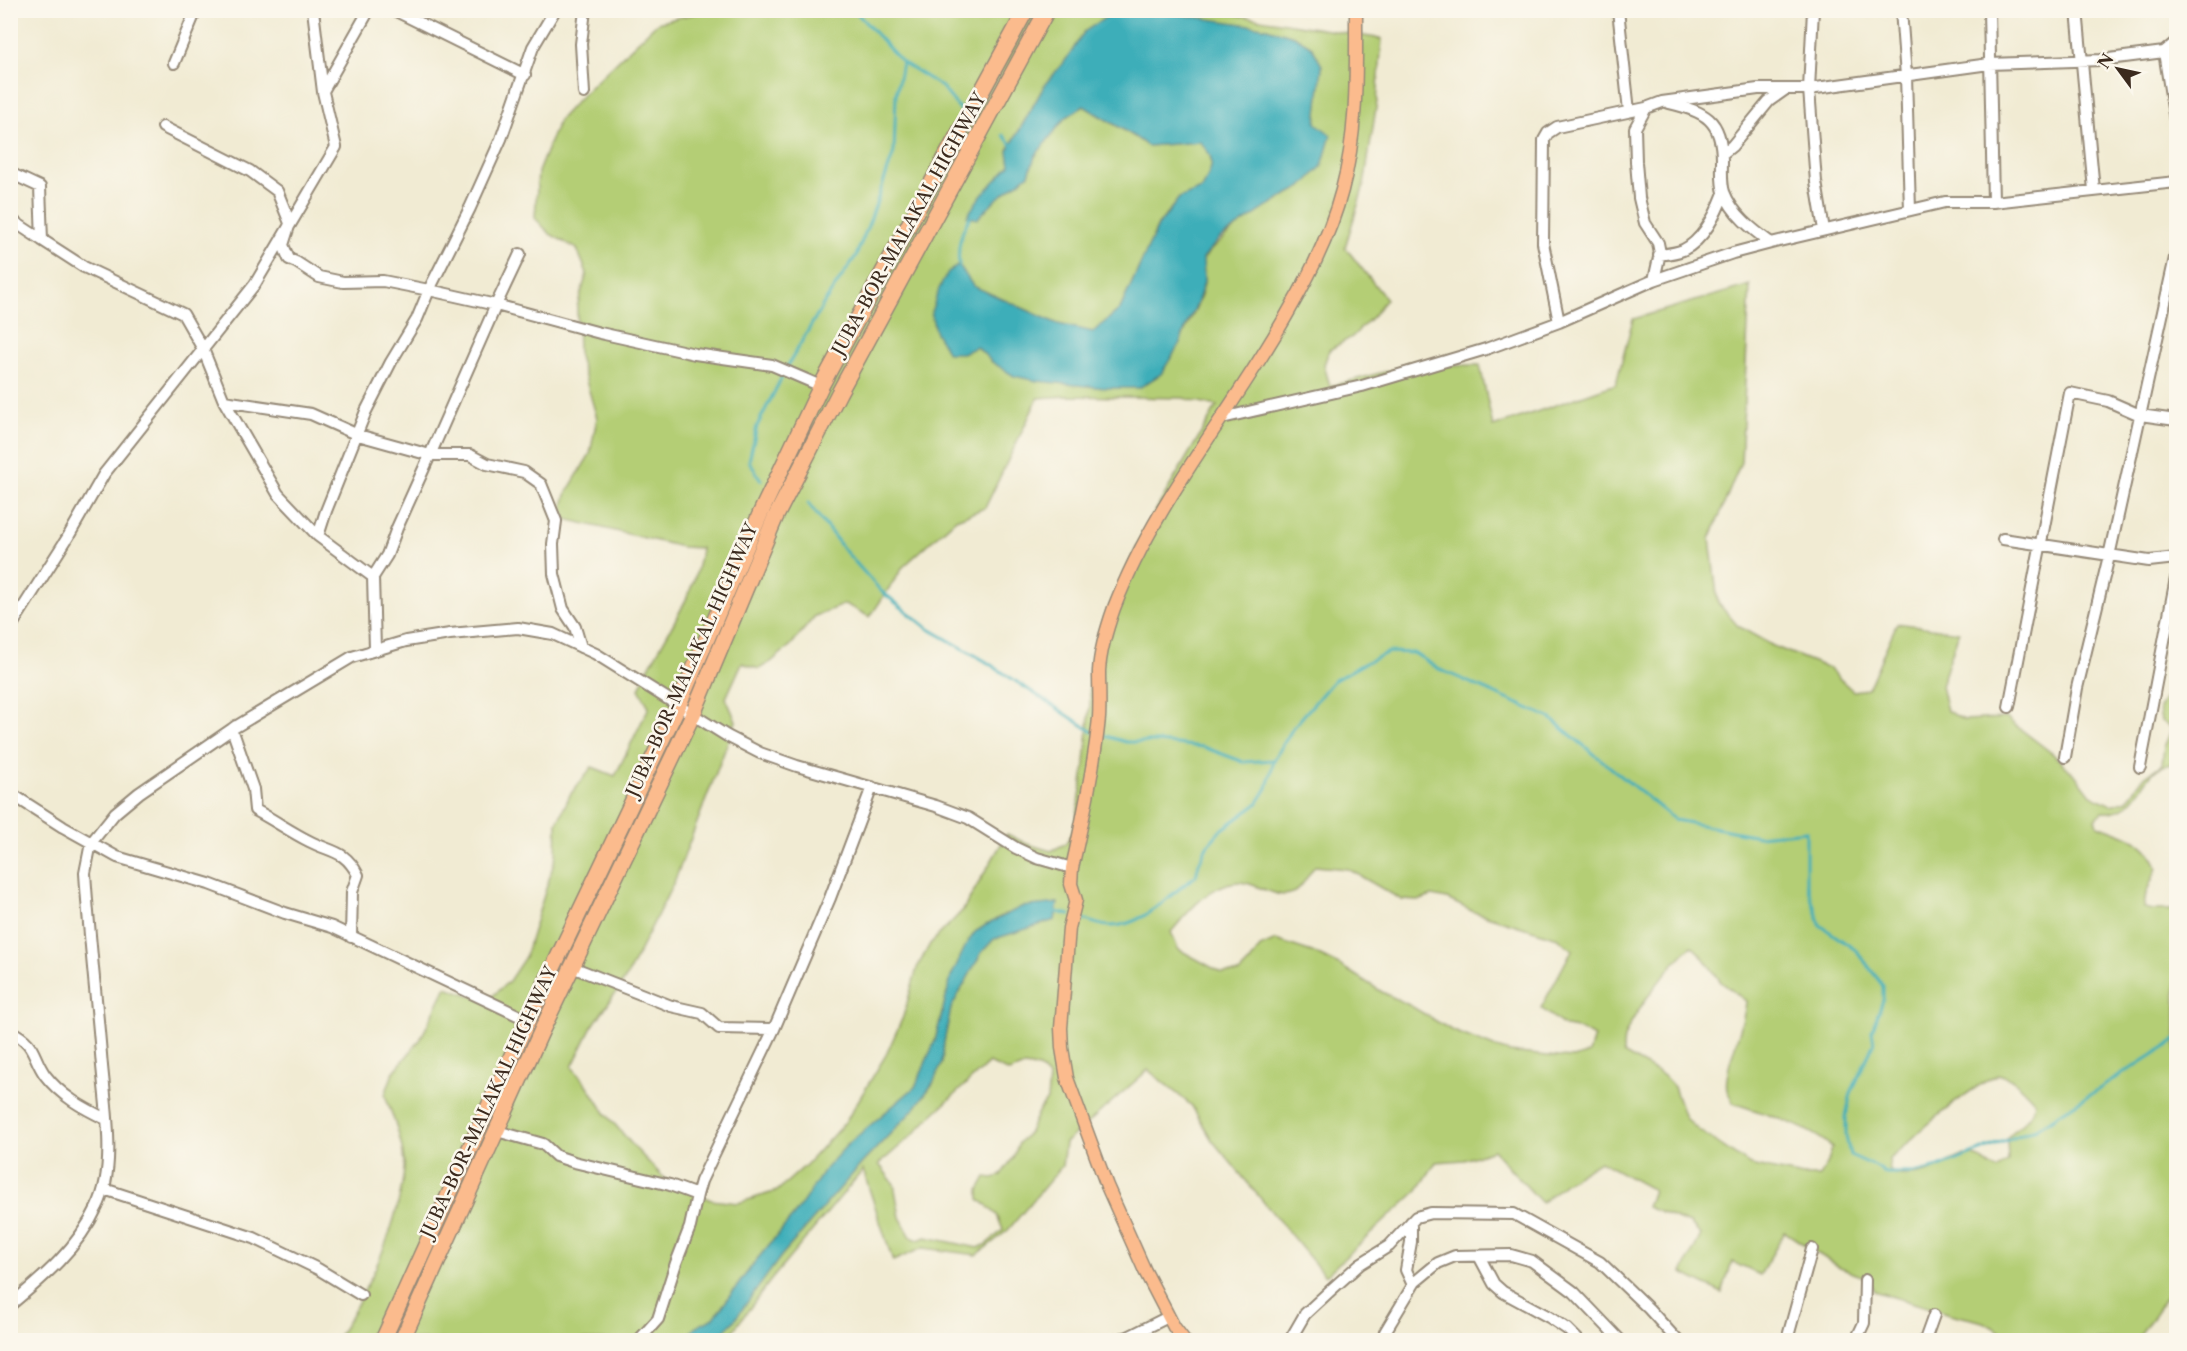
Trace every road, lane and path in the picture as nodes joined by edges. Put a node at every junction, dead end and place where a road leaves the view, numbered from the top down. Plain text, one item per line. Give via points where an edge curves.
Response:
1 (196, 10) edge
2 (313, 10) edge
3 (369, 10) edge
4 (394, 10) edge
5 (555, 10) edge
6 (585, 10) edge
7 (1026, 10) edge
8 (1047, 10) edge
9 (1356, 10) edge
10 (1618, 10) edge
11 (1813, 10) edge
12 (1901, 10) edge
13 (1989, 10) edge
14 (2077, 10) edge
15 (2176, 42) edge
16 (2164, 52) junction
17 (2080, 60) junction
18 (174, 63) dead end
19 (1989, 64) junction
20 (525, 75) junction
21 (1906, 76) junction
22 (1786, 89) junction
23 (1809, 89) junction
24 (323, 92) junction
25 (584, 93) dead end
26 (1662, 102) junction
27 (1646, 108) junction
28 (1629, 111) junction
29 (163, 127) dead end
30 (2176, 127) edge
31 (1722, 154) junction
32 (10, 173) edge
33 (2176, 182) edge
34 (2094, 190) junction
35 (1724, 193) junction
36 (1994, 202) junction
37 (1911, 210) junction
38 (10, 219) edge
39 (290, 223) junction
40 (1824, 230) junction
41 (42, 240) junction
42 (1771, 243) junction
43 (2176, 253) edge
44 (520, 254) dead end
45 (1659, 255) junction
46 (1654, 280) junction
47 (429, 290) junction
48 (496, 305) junction
49 (1559, 322) junction
50 (203, 349) junction
51 (821, 386) junction
52 (224, 402) junction
53 (2140, 415) junction
54 (1222, 418) junction
55 (2176, 420) edge
56 (358, 435) junction
57 (430, 455) junction
58 (318, 536) junction
59 (2002, 539) dead end
60 (2042, 545) junction
61 (2109, 556) junction
62 (2176, 558) edge
63 (373, 577) junction
64 (2176, 584) edge
65 (10, 628) edge
66 (581, 647) junction
67 (679, 704) junction
68 (2009, 707) dead end
69 (693, 714) junction
70 (232, 729) junction
71 (2066, 757) dead end
72 (2140, 767) dead end
73 (872, 787) junction
74 (10, 793) edge
75 (91, 843) junction
76 (1072, 868) junction
77 (351, 937) junction
78 (573, 967) junction
79 (528, 1020) junction
80 (774, 1029) junction
81 (10, 1031) edge
82 (106, 1119) junction
83 (496, 1131) junction
84 (104, 1189) junction
85 (697, 1195) junction
86 (1411, 1222) junction
87 (1812, 1249) dead end
88 (1479, 1256) junction
89 (1865, 1280) dead end
90 (1413, 1285) junction
91 (361, 1295) dead end
92 (10, 1305) edge
93 (1934, 1315) dead end
94 (1168, 1317) junction
95 (1567, 1329) junction
96 (382, 1341) edge
97 (402, 1341) edge
98 (639, 1341) edge
99 (1114, 1341) edge
100 (1184, 1341) edge
101 (1290, 1341) edge
102 (1383, 1341) edge
103 (1561, 1341) edge
104 (1578, 1341) edge
105 (1620, 1341) edge
106 (1677, 1341) edge
107 (1787, 1341) edge
108 (1856, 1341) edge
109 (1924, 1341) edge

1 - 18 street
2 - 24 street
3 - 24 street
4 - 20 street
5 - 20 street via 533,46
6 - 25 street via 581,44
7 - 51 highway, JUBA-BOR-MALAKAL HIGHWAY
8 - 69 highway, JUBA-BOR-MALAKAL HIGHWAY via 839,393 781,508
9 - 54 main road via 1353,136 1334,218 1309,275 1263,357
10 - 28 street
11 - 23 street
12 - 21 street
13 - 19 street
14 - 17 street
15 - 16 street
16 - 17 street
16 - 30 street
17 - 19 street
17 - 34 street
19 - 21 street
19 - 36 street
20 - 47 street via 501,139
21 - 23 street
21 - 37 street
22 - 23 street
22 - 26 street
22 - 31 street via 1769,101
23 - 40 street
24 - 39 street via 336,147
26 - 27 street
26 - 31 street via 1711,119 1720,133
27 - 28 street
27 - 45 street via 1635,128 1639,198 1645,223 1658,243
28 - 49 street via 1557,127 1544,140 1543,243
29 - 39 street via 250,171 277,191
31 - 35 street
32 - 41 street via 40,187
33 - 34 street
34 - 36 street
35 - 42 street via 1750,228
35 - 45 street via 1709,224 1693,244 1680,252
36 - 37 street via 1945,202
37 - 40 street
38 - 41 street
39 - 47 street via 283,245 289,259 319,277
39 - 50 street via 255,284
40 - 42 street
41 - 50 street via 84,267 183,315
42 - 46 street
43 - 53 street
44 - 48 street
45 - 46 street
46 - 49 street
47 - 48 street
47 - 56 street via 366,411
48 - 51 street via 695,354 772,365
48 - 57 street
49 - 54 street via 1371,384
50 - 52 street
50 - 65 street via 104,474
51 - 67 highway, JUBA-BOR-MALAKAL HIGHWAY via 761,512
52 - 56 street via 311,414
52 - 58 street via 278,494
53 - 55 street
53 - 60 street via 2108,401 2070,393
53 - 61 street
54 - 76 main road via 1147,537 1114,609 1102,648 1095,752
56 - 57 street
56 - 58 street
57 - 63 street via 387,555
57 - 66 street via 470,455 487,464 524,472 541,484 556,521 554,574 563,609 575,627
58 - 63 street
59 - 60 street
60 - 61 street
60 - 68 street
61 - 62 street via 2149,561
61 - 71 street via 2077,688
63 - 70 street via 375,649 278,697
64 - 72 street
66 - 67 street
66 - 70 street via 553,634 518,628 406,641 352,657
67 - 69 street
67 - 79 highway, JUBA-BOR-MALAKAL HIGHWAY
69 - 73 street via 760,753
69 - 78 highway, JUBA-BOR-MALAKAL HIGHWAY
70 - 75 street via 139,793 115,813
70 - 77 street via 253,789 255,810 350,861 358,875 352,892
73 - 76 street via 968,818 1016,849
73 - 80 street
74 - 75 street
75 - 77 street via 117,857 209,884
75 - 82 street via 85,873
76 - 94 main road via 1076,900 1069,928 1061,1028 1067,1078 1107,1186
77 - 79 street
78 - 80 street via 671,1006 702,1013 719,1028
78 - 83 highway, JUBA-BOR-MALAKAL HIGHWAY
79 - 96 highway, JUBA-BOR-MALAKAL HIGHWAY
80 - 85 street
81 - 82 street via 31,1046 45,1074 72,1102
82 - 84 street
83 - 85 street via 543,1144 556,1156 574,1162
83 - 97 highway, JUBA-BOR-MALAKAL HIGHWAY
84 - 91 street via 254,1238
84 - 92 street via 85,1229 58,1263
85 - 98 street via 658,1319
86 - 90 street via 1412,1242 1406,1270
86 - 101 street via 1389,1246 1360,1264 1305,1314
86 - 106 street via 1431,1213 1514,1214 1600,1262
87 - 107 street
88 - 90 street via 1455,1256 1438,1263
88 - 95 street via 1494,1284 1503,1292
88 - 105 street via 1511,1255 1532,1261 1574,1292
89 - 108 street via 1864,1323
90 - 102 street
93 - 109 street
94 - 99 street
94 - 100 main road
95 - 103 street
95 - 104 street

